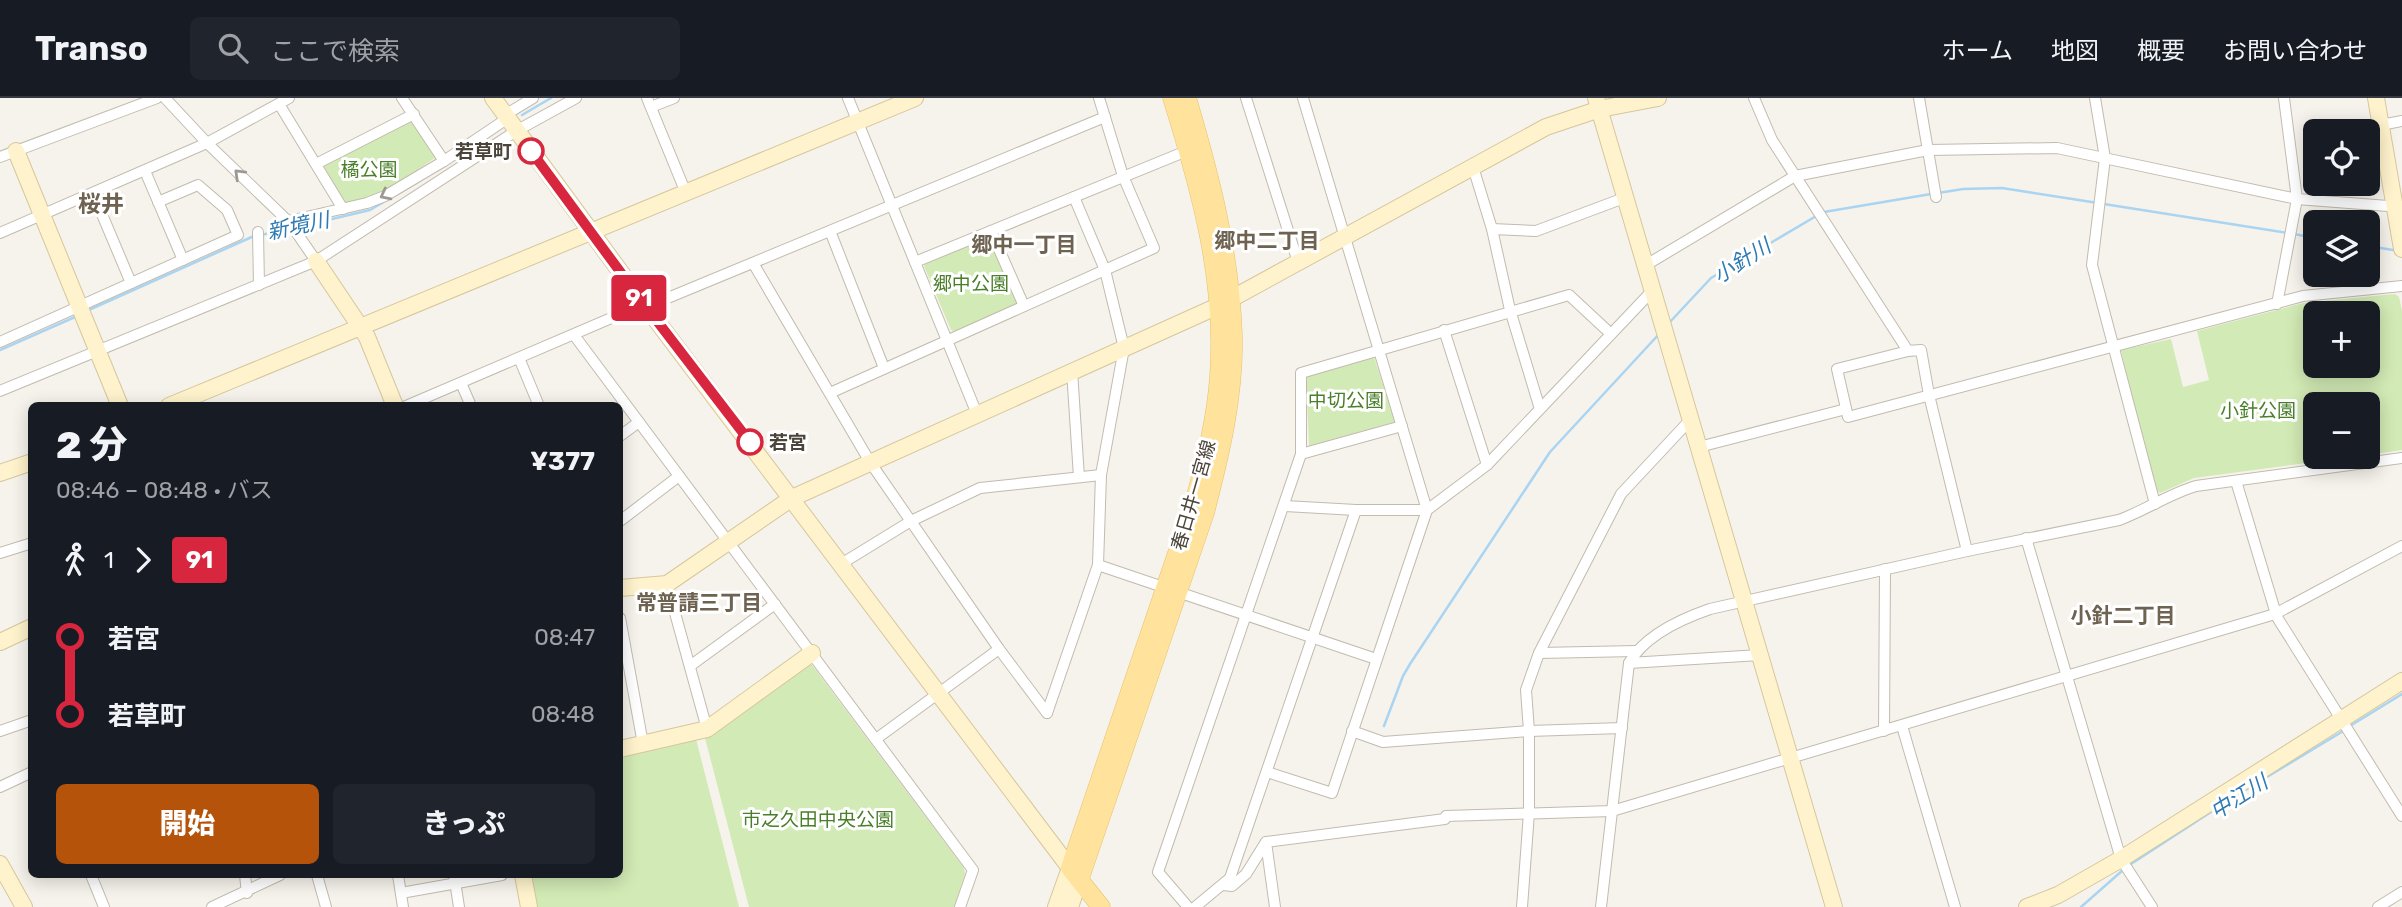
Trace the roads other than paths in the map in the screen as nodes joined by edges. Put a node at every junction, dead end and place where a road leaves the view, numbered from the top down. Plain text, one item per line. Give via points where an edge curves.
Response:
1 (157, 98) edge
2 (165, 98) edge
3 (402, 98) edge
4 (493, 98) edge
5 (533, 98) edge
6 (576, 98) edge
7 (674, 98) edge
8 (848, 98) edge
9 (915, 98) edge
10 (1099, 98) edge
11 (1172, 98) edge
12 (1187, 98) edge
13 (1246, 98) edge
14 (1303, 98) edge
15 (1658, 98) edge
16 (1754, 98) edge
17 (1919, 98) edge
18 (2095, 98) edge
19 (2284, 98) edge
20 (2376, 98) edge
21 (284, 101) edge
22 (649, 103) edge
23 (1598, 103) edge
24 (414, 114) junction
25 (1105, 117) junction
26 (510, 121) junction
27 (2402, 121) edge
28 (857, 122) junction
29 (2381, 125) junction
30 (207, 143) junction
31 (1189, 150) junction
32 (1928, 150) junction
33 (16, 151) junction
34 (0, 157) edge
35 (2105, 158) junction
36 (444, 161) junction
37 (316, 164) junction
38 (1473, 167) junction
39 (145, 171) junction
40 (1796, 176) junction
41 (1123, 177) junction
42 (93, 193) junction
43 (687, 193) junction
44 (1074, 197) junction
45 (1937, 197) dead end
46 (1624, 198) junction
47 (2297, 199) junction
48 (158, 202) junction
49 (891, 206) junction
50 (2398, 206) edge
51 (343, 209) junction
52 (42, 215) junction
53 (292, 226) junction
54 (1492, 229) junction
55 (830, 231) junction
56 (991, 231) junction
57 (592, 232) junction
58 (0, 233) edge
59 (257, 235) dead end
60 (1345, 237) junction
61 (2402, 249) edge
62 (183, 260) junction
63 (316, 261) junction
64 (915, 262) junction
65 (1298, 262) junction
66 (753, 263) junction
67 (1646, 265) junction
68 (1105, 270) junction
69 (131, 284) junction
70 (259, 285) junction
71 (2402, 286) edge
72 (1652, 291) junction
73 (1224, 303) junction
74 (2277, 304) junction
75 (80, 306) junction
76 (645, 306) junction
77 (1024, 306) junction
78 (1510, 310) junction
79 (359, 327) junction
80 (1444, 330) junction
81 (1611, 334) junction
82 (574, 335) junction
83 (947, 340) junction
84 (0, 342) edge
85 (1124, 348) junction
86 (2113, 348) junction
87 (1378, 349) junction
88 (98, 351) junction
89 (1908, 351) junction
90 (519, 358) junction
91 (884, 368) junction
92 (1073, 371) junction
93 (461, 383) junction
94 (0, 391) edge
95 (830, 393) junction
96 (1929, 395) junction
97 (118, 402) edge
98 (179, 402) edge
99 (393, 402) edge
100 (416, 402) edge
101 (469, 402) edge
102 (537, 402) edge
103 (1540, 409) junction
104 (1846, 409) junction
105 (977, 414) junction
106 (1691, 419) junction
107 (639, 422) junction
108 (1402, 426) junction
109 (623, 434) edge
110 (1699, 447) junction
111 (1301, 454) junction
112 (2402, 458) edge
113 (870, 462) junction
114 (28, 463) edge
115 (1487, 465) junction
116 (0, 473) edge
117 (1101, 475) junction
118 (679, 476) junction
119 (1079, 477) junction
120 (2236, 481) junction
121 (792, 498) junction
122 (2155, 504) junction
123 (1285, 506) junction
124 (1356, 510) junction
125 (1427, 510) junction
126 (623, 518) edge
127 (911, 521) junction
128 (2026, 538) junction
129 (729, 542) junction
130 (28, 545) edge
131 (2402, 546) edge
132 (1967, 551) junction
133 (0, 553) edge
134 (841, 564) junction
135 (1098, 565) junction
136 (1885, 569) junction
137 (667, 584) junction
138 (623, 587) edge
139 (1172, 589) junction
140 (1744, 601) junction
141 (775, 604) junction
142 (1248, 614) junction
143 (2275, 614) junction
144 (28, 629) edge
145 (623, 634) edge
146 (1312, 638) junction
147 (0, 642) edge
148 (999, 649) junction
149 (1636, 651) junction
150 (812, 653) junction
151 (1539, 653) junction
152 (1760, 655) junction
153 (1376, 659) junction
154 (1629, 663) junction
155 (690, 666) junction
156 (2066, 677) junction
157 (2402, 681) edge
158 (938, 694) junction
159 (28, 725) edge
160 (1902, 726) junction
161 (2345, 726) junction
162 (1622, 728) junction
163 (707, 729) junction
164 (0, 731) edge
165 (1884, 731) junction
166 (1352, 732) junction
167 (1529, 732) junction
168 (876, 739) junction
169 (643, 744) junction
170 (623, 748) edge
171 (1791, 758) junction
172 (1267, 772) junction
173 (28, 774) edge
174 (0, 787) edge
175 (1612, 811) junction
176 (1529, 813) junction
177 (2402, 816) edge
178 (1266, 842) junction
179 (0, 864) edge
180 (2125, 865) junction
181 (1075, 873) junction
182 (92, 878) edge
183 (245, 878) edge
184 (274, 878) edge
185 (318, 878) edge
186 (398, 878) edge
187 (524, 878) edge
188 (454, 879) edge
189 (1223, 885) junction
190 (247, 892) junction
191 (2402, 892) edge
192 (401, 893) junction
193 (24, 907) edge
194 (104, 907) edge
195 (212, 907) edge
196 (326, 907) edge
197 (404, 907) edge
198 (459, 907) edge
199 (529, 907) edge
200 (960, 907) edge
201 (1056, 907) edge
202 (1070, 907) edge
203 (1101, 907) edge
204 (1188, 907) edge
205 (1195, 907) edge
206 (1275, 907) edge
207 (1522, 907) edge
208 (1601, 907) edge
209 (1834, 907) edge
210 (1955, 907) edge
211 (2027, 907) edge
212 (2152, 907) edge
213 (2378, 907) edge

1 - 33 street
2 - 30 street
3 - 24 street
4 - 26 street
5 - 26 street
6 - 26 street
7 - 22 street
8 - 28 street
9 - 28 street
10 - 25 street
11 - 31 main road, 春日井一宮線
12 - 73 main road, 春日井一宮線 via 1217,205
13 - 65 street
14 - 60 street
15 - 23 street
16 - 40 street via 1772,140
17 - 32 street
18 - 35 street
19 - 47 street
20 - 29 street
21 - 30 street
21 - 37 street
22 - 43 street
23 - 38 street
23 - 46 street
24 - 36 street
24 - 37 street
25 - 41 street
25 - 49 street
26 - 36 street
26 - 57 street
26 - 63 street
27 - 29 street
28 - 43 street
28 - 49 street
29 - 50 street
30 - 39 street
53 -> 30 street
31 - 41 street
31 - 73 main road, 春日井一宮線
32 - 35 street via 2057,148
32 - 40 street
32 - 45 street
33 - 34 street
33 - 52 street
35 - 47 street
35 - 86 street via 2092,265
36 -> 51 street via 385,195
37 - 51 street
38 - 54 street
38 - 60 street
39 - 42 street
39 - 48 street
40 - 67 street
40 - 89 street
41 - 44 street
41 - 68 street via 1154,248
42 - 52 street
42 - 69 street
43 - 57 street
44 - 56 street
44 - 68 street
46 - 54 street via 1536,231
46 - 67 street
47 - 50 street
47 - 74 street
48 - 62 street
48 - 62 street via 198,185 228,210 238,235
49 - 55 street
49 - 64 street
50 - 61 street
51 - 53 street
52 - 58 street
52 - 75 street
53 - 63 street
54 - 78 street
55 - 66 street
55 - 91 street
56 - 64 street
56 - 77 street
57 - 76 street
57 - 79 street
59 - 70 street
60 - 65 street
60 - 87 street
62 - 69 street
63 - 70 street
63 - 79 street
64 - 83 street
65 - 73 street
66 - 76 street
66 - 95 street
67 - 72 street
68 - 77 street
68 - 85 street
69 - 75 street
70 - 88 street
71 - 74 street via 2303,296
72 - 81 street
72 - 106 street
73 - 85 street
73 - 139 main road, 春日井一宮線 via 1233,334 1221,452 1205,513
74 - 86 street
75 - 84 street
75 - 88 street
76 - 82 street
76 - 121 street
77 - 83 street
78 - 80 street
78 - 81 street via 1569,295
78 - 103 street
79 - 98 street
79 - 99 street
80 - 87 street
80 - 115 street
81 - 103 street
82 - 90 street
82 - 107 street
83 - 91 street
83 - 105 street
85 - 92 street
85 - 117 street
86 - 96 street
86 - 122 street
87 - 108 street
87 - 111 street via 1301,373
88 - 94 street
88 - 97 street
89 - 96 street via 1921,350
89 - 104 street via 1837,369
90 - 93 street
90 - 102 street
91 - 95 street
92 - 105 street
92 - 119 street
93 - 100 street
93 - 101 street
95 - 113 street
96 - 104 street via 1848,417
96 - 132 street
103 - 115 street
104 - 110 street
105 - 113 street
106 - 110 street
106 - 151 street via 1620,494
107 - 109 street
107 - 118 street
108 - 111 street
108 - 125 street
110 - 140 street
111 - 123 street
112 - 120 street
113 - 121 street
113 - 127 street
114 - 116 street
115 - 125 street
117 - 119 street
117 - 135 street
118 - 126 street
118 - 129 street
119 - 127 street via 980,488
120 - 122 street via 2174,492
120 - 143 street
121 - 129 street
121 - 134 street
122 - 128 street via 2119,520
123 - 124 street
123 - 142 street
124 - 125 street
124 - 146 street
125 - 153 street
127 - 134 street
127 - 148 street
128 - 132 street
128 - 156 street
129 - 137 street
129 - 141 street
130 - 133 street
131 - 143 street
132 - 136 street
134 - 158 street
135 - 139 street
135 - 148 street via 1047,713
136 - 140 street
136 - 165 street
137 - 138 street
137 - 155 street
139 - 142 street
139 - 181 main road, 春日井一宮線
140 - 149 street via 1689,616
140 - 152 street
141 - 150 street
141 - 155 street
142 - 146 street
142 - 204 street via 1158,872
143 - 156 street
143 - 161 street
144 - 147 street
145 - 169 street
146 - 153 street
146 - 172 street
148 - 158 street
149 - 151 street
149 - 154 street
150 - 163 street
150 - 168 street
151 - 167 street via 1527,691
152 - 154 street
152 - 171 street
153 - 166 street
154 - 162 street
155 - 163 street
156 - 160 street
156 - 180 street
157 - 161 street
158 - 168 street
158 - 181 street
159 - 164 street
160 - 165 street
160 - 210 street
161 - 177 street
161 - 180 street
162 - 167 street
162 - 175 street
163 - 169 street
165 - 171 street
166 - 167 street via 1383,742
166 - 172 street via 1332,793
167 - 176 street
168 - 200 street via 972,870
169 - 170 street
171 - 175 street
171 - 209 street
172 - 189 street via 1230,877
173 - 174 street
175 - 176 street
175 - 208 street
176 - 178 street via 1446,816 1445,820
176 - 207 street
178 - 189 street via 1246,874 1232,886
178 - 206 street
179 - 193 street
180 - 211 street
180 - 212 street
181 - 201 street
181 - 202 street
181 - 203 main road
182 - 194 street
183 - 190 street
184 - 190 street
185 - 196 street
186 - 192 street
187 - 199 street
188 - 192 street
188 - 198 street
189 - 205 street
190 - 195 street
191 - 213 street
192 - 197 street

